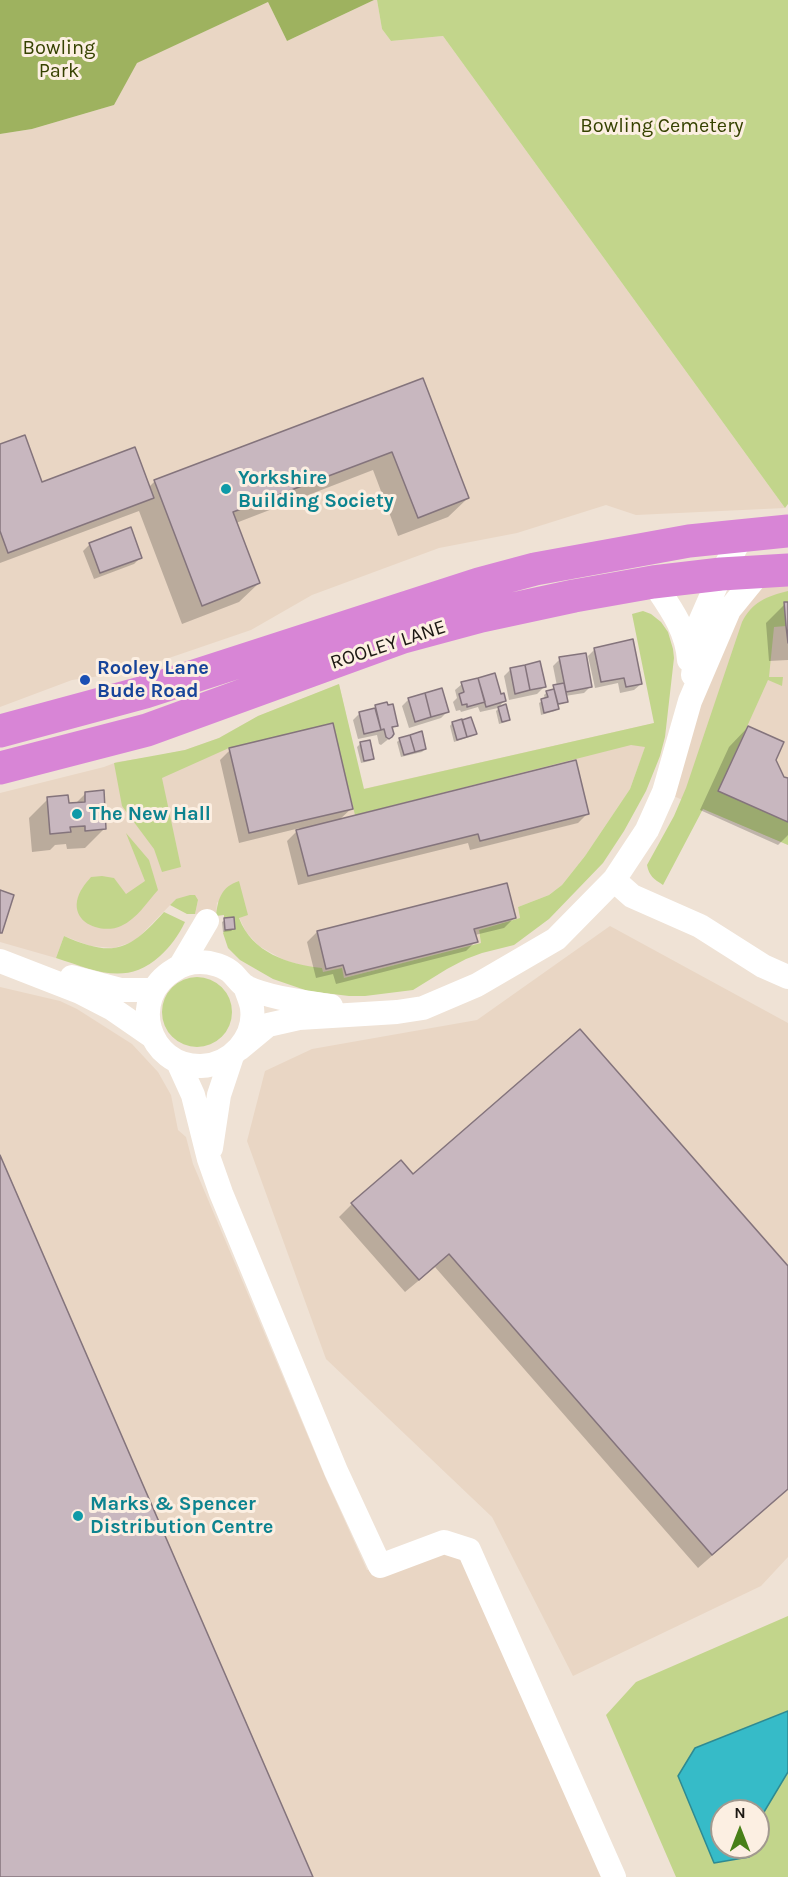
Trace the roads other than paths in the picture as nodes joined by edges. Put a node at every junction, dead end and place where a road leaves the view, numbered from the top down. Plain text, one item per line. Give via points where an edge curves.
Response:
1 (788, 531) edge
2 (742, 536) junction
3 (774, 571) edge
4 (722, 574) junction
5 (652, 582) junction
6 (690, 701) junction
7 (0, 731) edge
8 (0, 768) edge
9 (614, 880) junction
10 (0, 959) edge
11 (216, 964) junction
12 (181, 965) junction
13 (788, 977) edge
14 (245, 986) junction
15 (152, 990) junction
16 (397, 1012) junction
17 (153, 1038) junction
18 (236, 1052) junction
19 (178, 1062) junction
20 (209, 1159) junction
21 (614, 1877) edge

1 - 2 highway, ROOLEY LANE
2 - 4 street
2 - 7 highway, ROOLEY LANE via 689,541 535,569 145,692
3 - 4 highway, ROOLEY LANE
3 - 6 street via 729,610
4 - 5 highway, ROOLEY LANE
4 - 6 street via 700,622
5 - 6 street via 675,615 688,644
5 - 8 highway, ROOLEY LANE via 504,611 404,637 147,730
6 - 9 street via 664,792 647,830
9 - 13 street via 632,896 700,926 763,966
9 - 16 street via 556,939 477,985 423,1008
10 - 15 street via 122,990
10 - 17 street via 111,1008
11 - 12 street
11 - 12 street via 207,921
11 - 14 street
12 - 15 street
14 - 16 street via 285,999
14 - 18 street via 252,1007 251,1027
15 - 17 street via 147,1010
16 - 18 street via 278,1022 268,1025
17 - 19 street
18 - 19 street via 207,1066
18 - 20 street via 219,1095
19 - 20 street via 193,1095
20 - 21 street via 277,1332 380,1566 444,1542 469,1550

